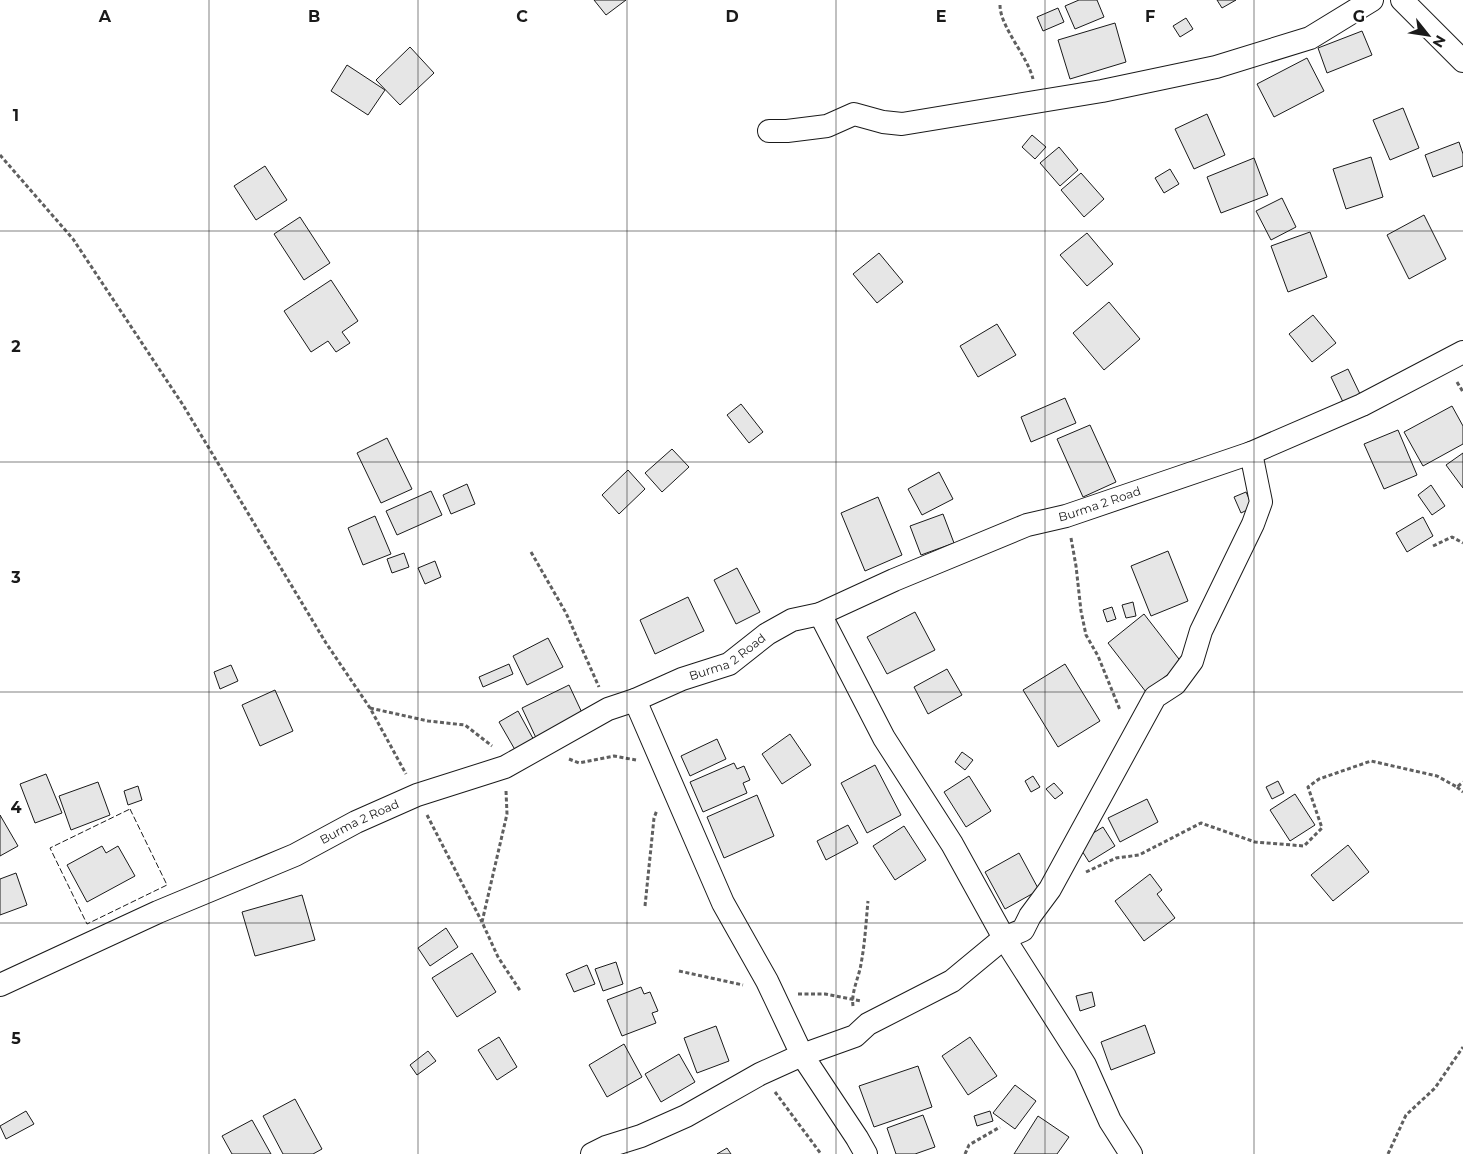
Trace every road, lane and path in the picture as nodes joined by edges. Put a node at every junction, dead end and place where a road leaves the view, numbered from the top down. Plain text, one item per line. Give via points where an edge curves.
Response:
1 (1372, 0) edge
2 (1402, 0) edge
3 (1000, 4) dead end
4 (1463, 60) edge
5 (1038, 102) junction
6 (769, 131) dead end
7 (0, 154) edge
8 (1463, 352) edge
9 (1251, 453) junction
10 (1066, 516) junction
11 (1463, 543) edge
12 (1433, 546) dead end
13 (531, 552) dead end
14 (820, 614) junction
15 (636, 700) junction
16 (370, 708) junction
17 (608, 709) junction
18 (1140, 722) junction
19 (543, 746) junction
20 (638, 760) dead end
21 (511, 764) junction
22 (670, 781) junction
23 (1463, 782) edge
24 (1457, 787) junction
25 (1463, 792) edge
26 (417, 795) junction
27 (1083, 873) dead end
28 (868, 901) dead end
29 (645, 906) dead end
30 (482, 922) junction
31 (1004, 938) junction
32 (0, 985) edge
33 (521, 992) dead end
34 (855, 1036) junction
35 (1463, 1047) edge
36 (802, 1055) junction
37 (760, 1074) junction
38 (1000, 1128) dead end
39 (592, 1154) edge
40 (820, 1154) edge
41 (866, 1154) edge
42 (965, 1154) edge
43 (1131, 1154) edge
44 (1388, 1154) edge

1 - 5 street via 1310,38 1216,67
2 - 4 street
3 - 5 path via 1000,14 1033,77
5 - 6 street via 902,124 854,114 827,126
7 - 16 path via 73,238 183,405 326,643
8 - 9 street, Burma 2 Road via 1362,404
9 - 10 street, Burma 2 Road
9 - 18 street via 1260,502 1254,524 1201,631 1192,661 1175,684 1155,697
10 - 14 street, Burma 2 Road via 1028,525
10 - 18 path via 1086,635 1120,710
11 - 12 path via 1452,537
13 - 17 path via 566,613
14 - 15 street, Burma 2 Road via 792,620 767,634 729,664 682,679
14 - 31 street via 884,738 952,844
15 - 17 street, Burma 2 Road
15 - 22 street
16 - 21 path via 428,721 465,724
16 - 26 path
17 - 19 street, Burma 2 Road
18 - 31 street via 1050,889 1023,930
19 - 20 path via 579,763 614,756
19 - 21 street, Burma 2 Road
21 - 26 street, Burma 2 Road
21 - 30 path via 507,814
22 - 29 path via 654,818
22 - 36 street via 724,903 767,981
23 - 24 path
24 - 25 path
24 - 27 path via 1438,776 1372,761 1319,779 1308,787 1322,828 1304,846 1255,842 1201,823 1139,855 1116,858
26 - 30 path
26 - 32 street, Burma 2 Road via 356,822 295,855 158,912
28 - 34 path via 862,959 852,998
30 - 33 path via 498,957
31 - 34 street via 952,981 868,1024
31 - 43 street via 1085,1065 1110,1122
34 - 36 street
35 - 44 path via 1435,1088 1406,1115
36 - 37 street
36 - 41 street
37 - 39 street via 686,1116
37 - 40 path
38 - 42 path via 969,1145

